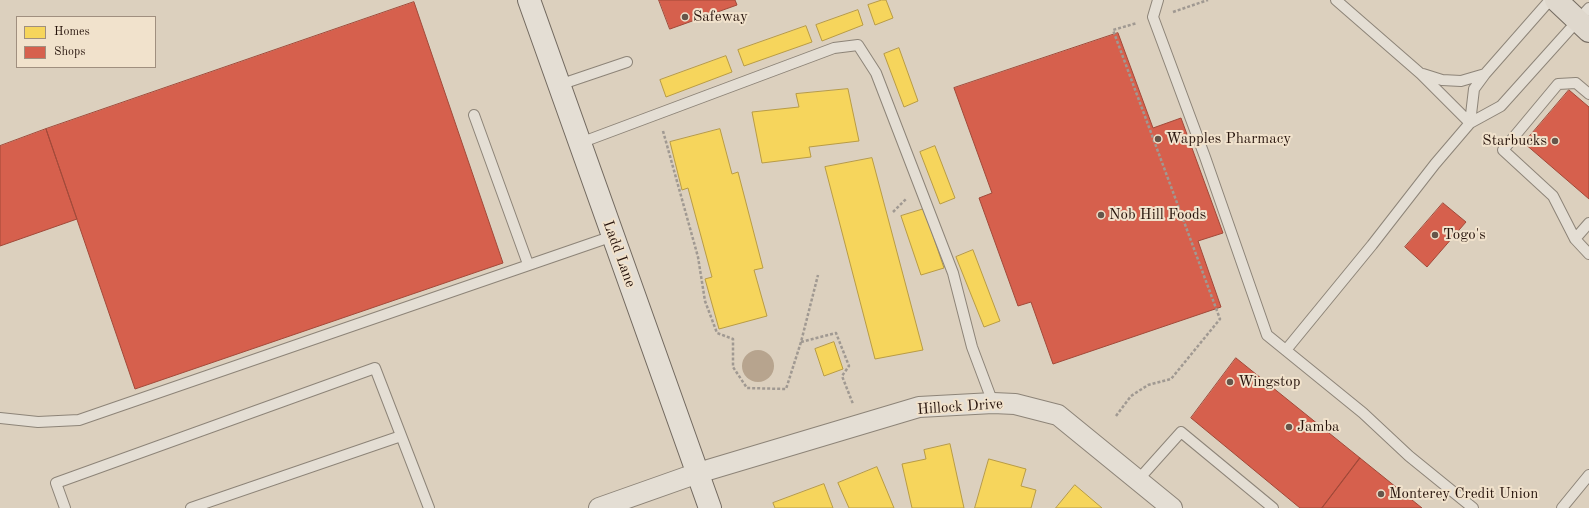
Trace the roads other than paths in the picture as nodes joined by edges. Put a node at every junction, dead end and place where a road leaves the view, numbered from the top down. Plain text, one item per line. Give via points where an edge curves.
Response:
1 (529, 0) edge
2 (1158, 0) edge
3 (1336, 0) edge
4 (1550, 0) edge
5 (1556, 0) edge
6 (1585, 20) edge
7 (627, 62) dead end
8 (1421, 74) junction
9 (1484, 74) junction
10 (559, 85) junction
11 (1589, 94) edge
12 (474, 116) dead end
13 (1470, 122) junction
14 (580, 143) junction
15 (1589, 223) edge
16 (613, 236) junction
17 (1575, 239) junction
18 (1589, 254) edge
19 (528, 264) junction
20 (1286, 350) junction
21 (994, 403) junction
22 (0, 418) edge
23 (401, 436) junction
24 (698, 473) junction
25 (1589, 475) edge
26 (1138, 480) junction
27 (65, 508) edge
28 (191, 508) edge
29 (429, 508) edge
30 (599, 508) edge
31 (710, 508) edge
32 (1172, 508) edge
33 (1273, 508) edge
34 (1473, 508) edge
35 (1562, 508) edge

1 - 10 street, Ladd Lane
2 - 20 lane via 1154,17 1267,335
3 - 8 lane
4 - 9 lane
5 - 6 main road
6 - 13 lane via 1501,106
7 - 10 lane
8 - 9 lane via 1442,80 1461,81
8 - 13 lane
9 - 13 lane via 1474,89
10 - 14 street, Ladd Lane
11 - 17 lane via 1576,83 1558,84 1503,150 1553,196
12 - 19 lane
13 - 20 lane
14 - 16 street, Ladd Lane
14 - 21 lane via 834,48 858,46 876,73 953,273 972,347
15 - 17 lane
16 - 19 lane
16 - 24 street, Ladd Lane
17 - 18 lane
19 - 22 lane via 79,420 38,422
20 - 34 lane
21 - 24 street, Hillock Drive via 920,407
21 - 26 street, Hillock Drive via 1015,404 1058,415
23 - 27 lane via 375,368 56,483
23 - 28 lane
23 - 29 lane
24 - 30 street, Hillock Drive
24 - 31 street, Ladd Lane
25 - 35 lane
26 - 32 street, Hillock Drive
26 - 33 lane via 1181,432

